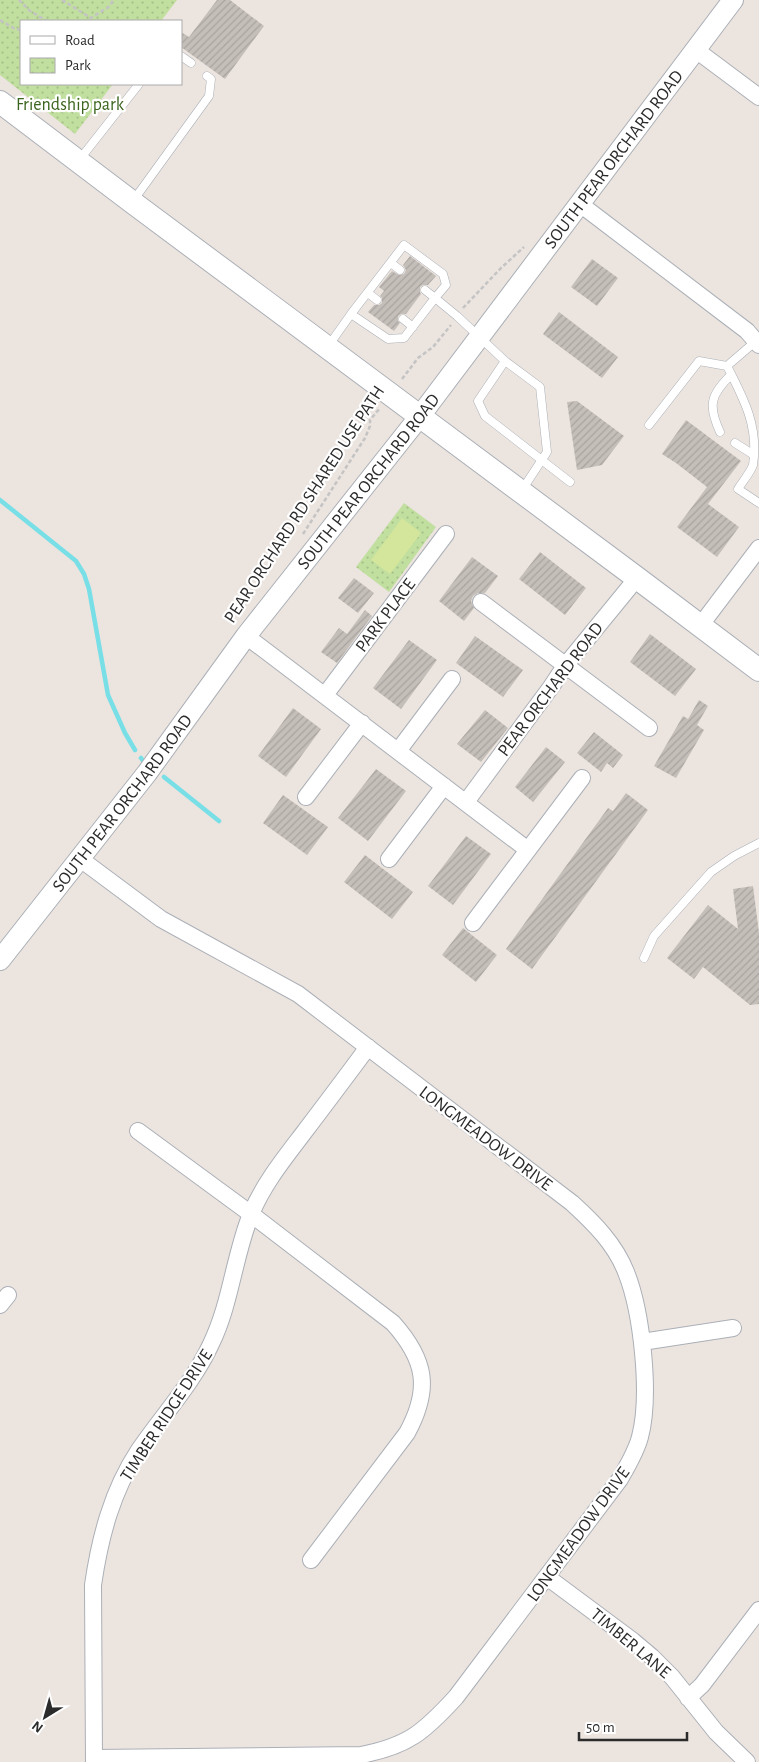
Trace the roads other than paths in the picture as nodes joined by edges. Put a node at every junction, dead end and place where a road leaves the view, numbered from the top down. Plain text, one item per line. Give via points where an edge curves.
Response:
1 (733, 0) edge
2 (696, 50) junction
3 (182, 57) edge
4 (191, 63) dead end
5 (207, 76) dead end
6 (138, 85) edge
7 (759, 97) edge
8 (0, 102) edge
9 (78, 161) junction
10 (132, 202) junction
11 (580, 204) junction
12 (391, 263) junction
13 (400, 270) dead end
14 (425, 290) dead end
15 (368, 293) junction
16 (435, 298) junction
17 (377, 300) dead end
18 (352, 314) junction
19 (403, 319) dead end
20 (413, 327) junction
21 (479, 337) junction
22 (758, 343) edge
23 (327, 347) junction
24 (505, 361) junction
25 (727, 366) junction
26 (731, 375) junction
27 (420, 416) junction
28 (536, 422) dead end
29 (648, 426) dead end
30 (544, 428) junction
31 (720, 432) dead end
32 (735, 443) dead end
33 (754, 455) junction
34 (542, 460) junction
35 (570, 482) dead end
36 (521, 491) junction
37 (759, 504) edge
38 (446, 534) dead end
39 (759, 548) edge
40 (637, 578) junction
41 (481, 602) dead end
42 (700, 626) junction
43 (246, 636) junction
44 (565, 666) junction
45 (759, 670) edge
46 (452, 679) dead end
47 (325, 695) junction
48 (362, 723) junction
49 (649, 728) dead end
50 (398, 751) junction
51 (582, 778) dead end
52 (444, 786) junction
53 (306, 797) dead end
54 (466, 802) junction
55 (759, 843) edge
56 (528, 850) junction
57 (79, 858) junction
58 (389, 859) dead end
59 (472, 923) dead end
60 (644, 958) dead end
61 (0, 960) edge
62 (368, 1048) junction
63 (138, 1131) dead end
64 (251, 1214) junction
65 (732, 1328) dead end
66 (642, 1342) junction
67 (311, 1560) dead end
68 (547, 1577) junction
69 (759, 1610) edge
70 (688, 1698) junction
71 (285, 1759) edge
72 (94, 1760) edge
73 (746, 1762) edge

1 - 2 street, SOUTH PEAR ORCHARD ROAD
2 - 7 street
2 - 11 street, SOUTH PEAR ORCHARD ROAD
3 - 4 lane
5 - 10 lane via 211,79 209,96
6 - 9 lane
8 - 9 main road
9 - 10 main road
10 - 23 main road
11 - 21 street, SOUTH PEAR ORCHARD ROAD
11 - 22 street via 747,331
12 - 13 lane
12 - 15 lane
12 - 16 lane via 404,245 442,274 446,285
14 - 16 lane
15 - 17 lane
15 - 18 lane
16 - 20 lane
16 - 21 lane
18 - 20 lane via 388,339 404,338
18 - 23 lane
19 - 20 lane
21 - 24 lane
21 - 27 street, SOUTH PEAR ORCHARD ROAD
22 - 25 lane
23 - 27 main road
24 - 30 lane via 540,387
24 - 34 lane via 491,387 478,400 485,416
25 - 26 lane
25 - 29 lane via 700,361
26 - 31 lane via 720,386 712,404 712,415
26 - 33 lane via 755,423
27 - 36 main road
27 - 43 street, SOUTH PEAR ORCHARD ROAD
28 - 30 lane
30 - 34 lane via 547,452
32 - 33 lane
33 - 37 lane via 752,466 738,489
34 - 35 lane
34 - 36 lane
36 - 40 main road
38 - 47 street, PARK PLACE
39 - 42 street
40 - 42 main road
40 - 44 street, PEAR ORCHARD ROAD
41 - 44 street
42 - 45 main road
43 - 47 street
43 - 57 street, SOUTH PEAR ORCHARD ROAD via 147,773
44 - 49 street
44 - 54 street, PEAR ORCHARD ROAD
46 - 50 street
47 - 48 street
48 - 50 street
48 - 53 street
50 - 52 street
51 - 56 street
52 - 54 street
52 - 58 street
54 - 56 street
55 - 60 lane via 711,872 654,936
56 - 59 street
57 - 61 street, SOUTH PEAR ORCHARD ROAD
57 - 62 street, LONGMEADOW DRIVE via 161,919 298,994
62 - 64 street, TIMBER RIDGE DRIVE via 282,1161
62 - 66 street, LONGMEADOW DRIVE via 596,1224 626,1271
63 - 64 street
64 - 67 street via 393,1323 416,1355 420,1370 421,1402 416,1418
64 - 72 street, TIMBER RIDGE DRIVE via 225,1310 211,1344 190,1380 139,1450 112,1504 105,1526 93,1585
65 - 66 street
66 - 68 street, LONGMEADOW DRIVE via 644,1412 640,1437 631,1460
68 - 70 street, TIMBER LANE via 633,1641
68 - 71 street, LONGMEADOW DRIVE via 456,1697 427,1728 405,1742 361,1756
69 - 70 street via 702,1685
70 - 73 street, TIMBER LANE
71 - 72 street, LONGMEADOW DRIVE

